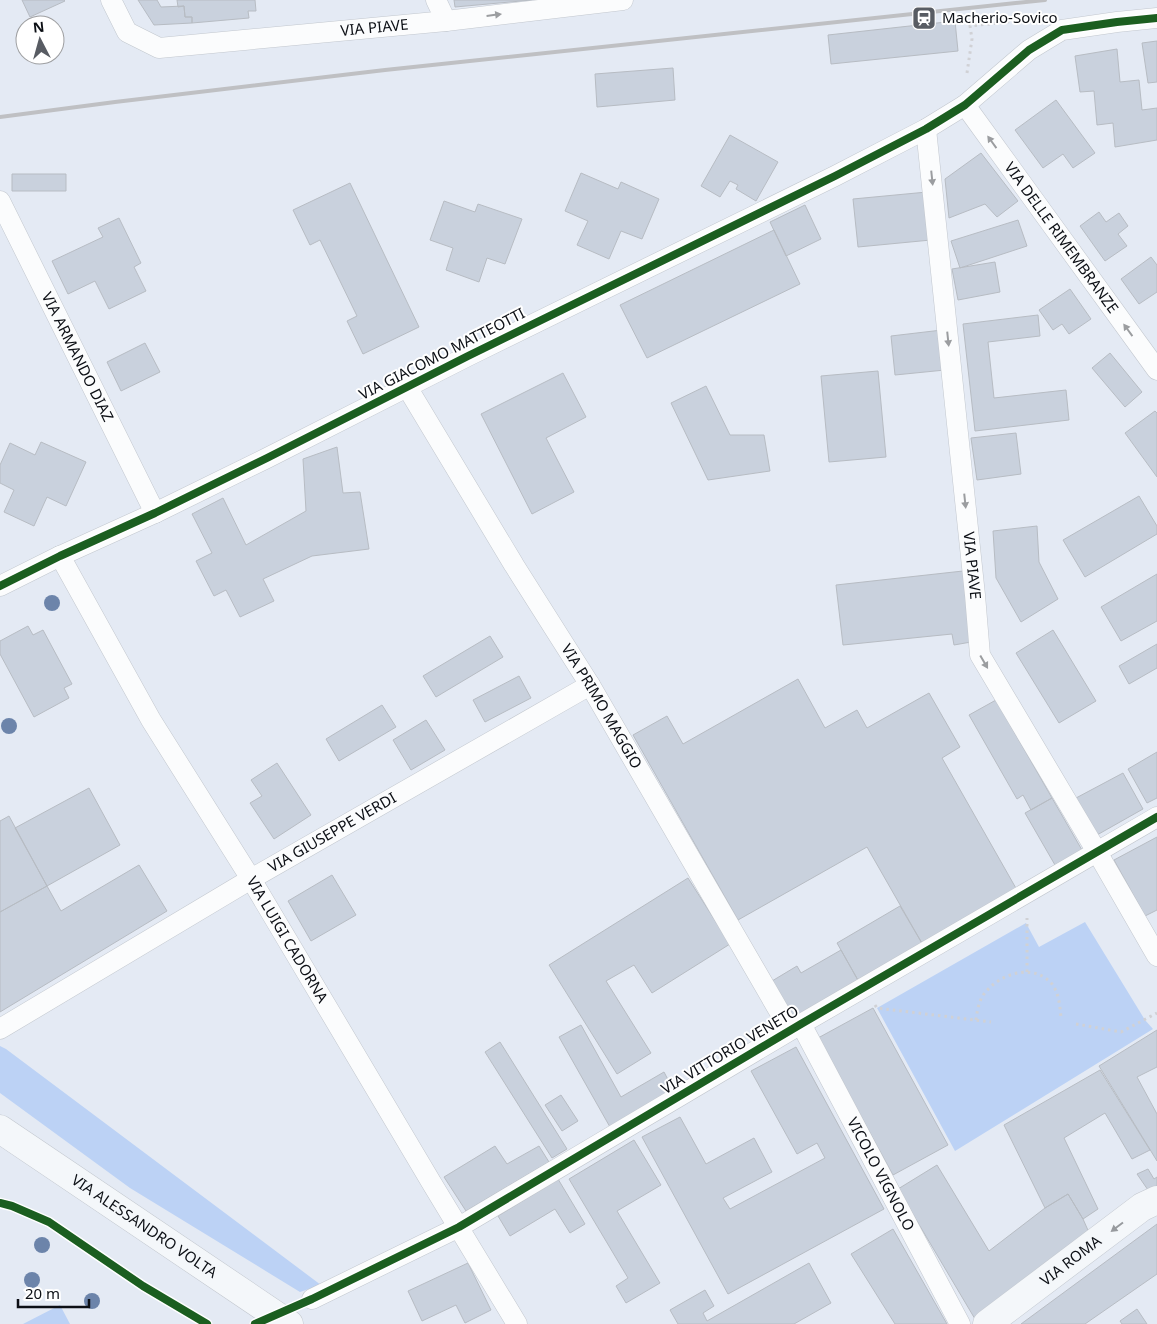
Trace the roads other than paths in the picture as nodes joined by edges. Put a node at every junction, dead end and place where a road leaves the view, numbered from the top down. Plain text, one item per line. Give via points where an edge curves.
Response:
1 (111, 0) edge
2 (436, 0) edge
3 (623, 0) edge
4 (1157, 18) edge
5 (446, 21) junction
6 (965, 105) junction
7 (926, 129) junction
8 (0, 201) edge
9 (1157, 370) edge
10 (407, 387) junction
11 (155, 513) junction
12 (60, 556) junction
13 (0, 586) edge
14 (590, 685) junction
15 (1157, 817) edge
16 (1098, 852) junction
17 (251, 879) junction
18 (1157, 956) edge
19 (795, 1027) junction
20 (0, 1029) edge
21 (0, 1129) edge
22 (1157, 1200) edge
23 (459, 1227) junction
24 (312, 1299) dead end
25 (288, 1324) edge
26 (517, 1324) edge
27 (960, 1324) edge
28 (987, 1324) edge

1 - 5 street, VIA PIAVE via 128,32 159,48
2 - 5 street
5 -> 3 street, VIA PIAVE
4 - 6 street, VIA GIACOMO MATTEOTTI via 1062,30 1029,50
6 - 7 street, VIA GIACOMO MATTEOTTI
9 -> 6 street, VIA DELLE RIMEMBRANZE
7 - 10 street, VIA GIACOMO MATTEOTTI
7 -> 16 street, VIA PIAVE via 980,655
8 - 11 street, VIA ARMANDO DIAZ
10 - 11 street, VIA GIACOMO MATTEOTTI
10 - 14 street, VIA PRIMO MAGGIO
11 - 12 street, VIA GIACOMO MATTEOTTI
12 - 13 street, VIA GIACOMO MATTEOTTI
12 - 17 street, VIA LUIGI CADORNA via 151,720
14 - 17 street, VIA GIUSEPPE VERDI
14 - 19 street, VIA PRIMO MAGGIO
15 - 16 street, VIA VITTORIO VENETO
16 - 18 street, VIA PIAVE
16 - 19 street, VIA VITTORIO VENETO
17 - 20 street, VIA GIUSEPPE VERDI
17 - 23 street, VIA LUIGI CADORNA
19 - 23 street, VIA VITTORIO VENETO
19 - 27 street, VICOLO VIGNOLO
21 - 25 main road, VIA ALESSANDRO VOLTA
22 -> 28 main road, VIA ROMA
23 - 24 street, VIA VITTORIO VENETO
23 - 26 street, VIA LUIGI CADORNA

